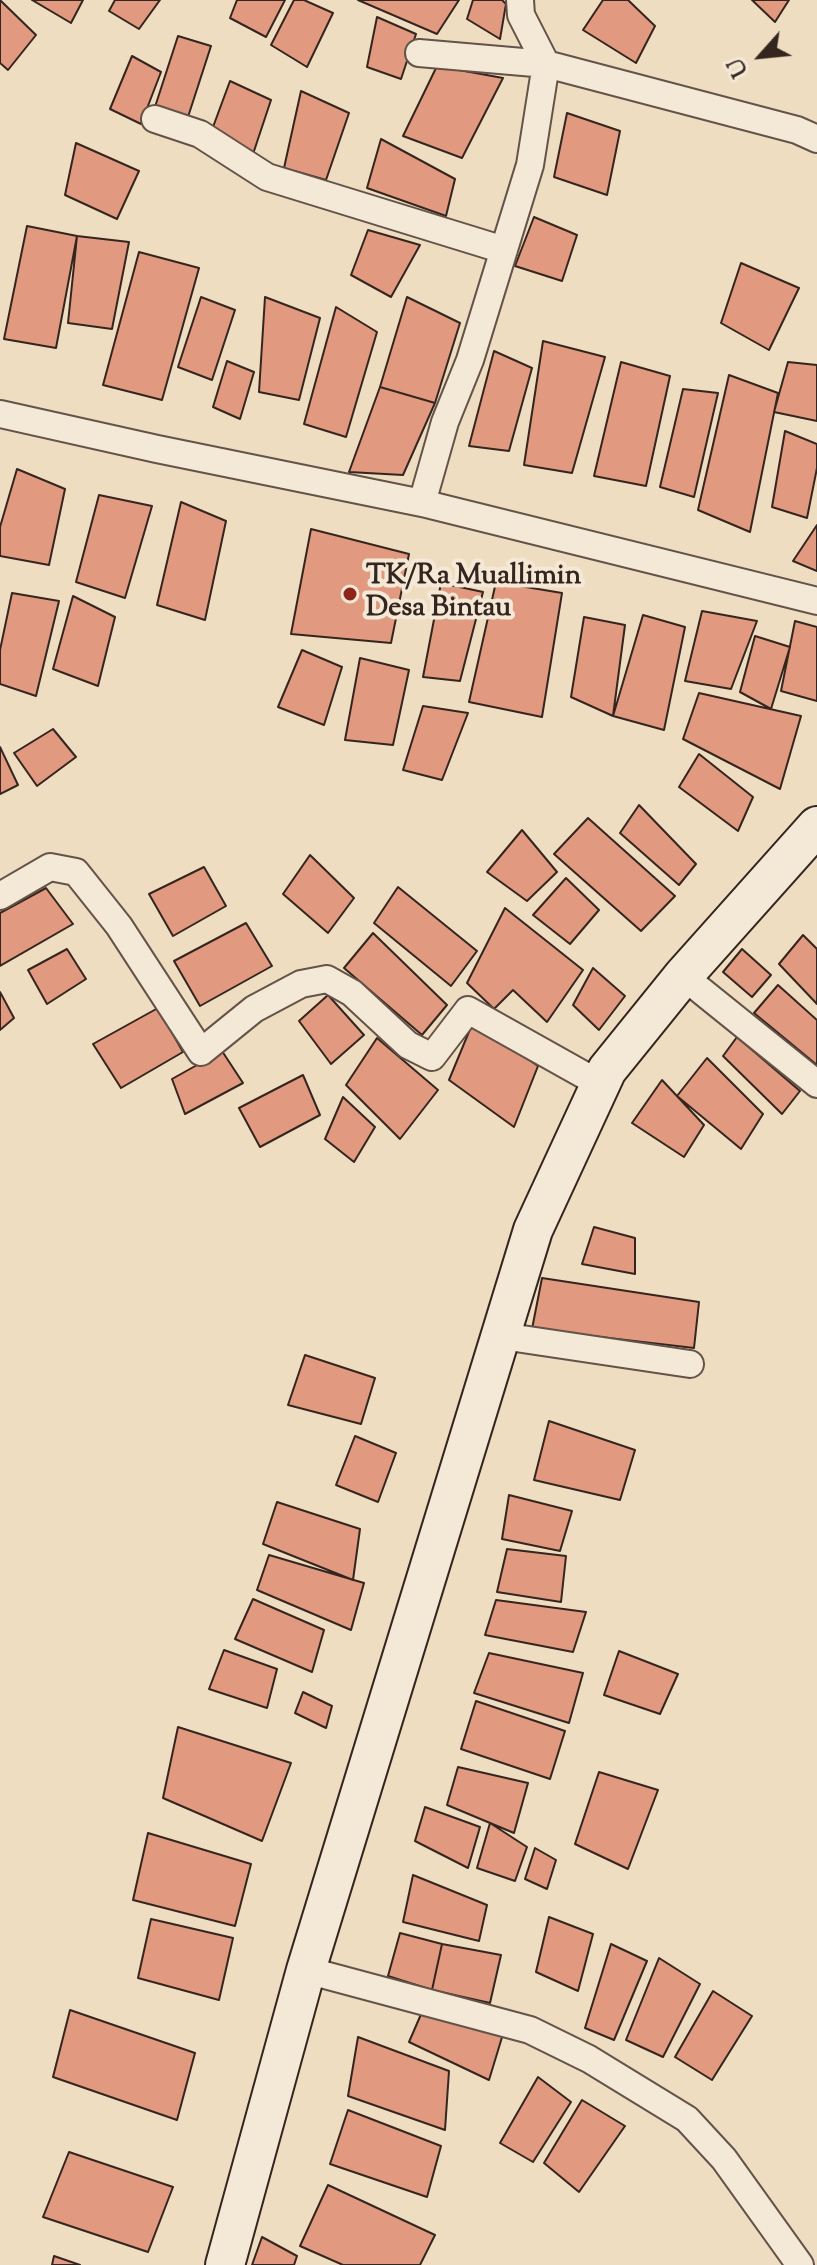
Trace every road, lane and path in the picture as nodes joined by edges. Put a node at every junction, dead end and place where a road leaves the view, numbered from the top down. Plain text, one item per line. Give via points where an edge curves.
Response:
1 (520, 0) edge
2 (419, 53) dead end
3 (546, 64) junction
4 (155, 119) dead end
5 (817, 139) edge
6 (504, 250) junction
7 (0, 414) edge
8 (422, 503) junction
9 (817, 601) edge
10 (817, 826) edge
11 (0, 896) edge
12 (683, 976) junction
13 (600, 1084) junction
14 (817, 1084) edge
15 (502, 1336) junction
16 (690, 1364) dead end
17 (306, 1970) junction
18 (225, 2265) edge
19 (800, 2265) edge

1 - 3 street via 521,15
2 - 3 street
3 - 5 street
3 - 6 street via 530,165
4 - 6 street via 200,134 267,177
6 - 8 street
7 - 8 street
8 - 9 street
10 - 12 street
11 - 13 street via 50,867 76,872 119,926 201,1052 254,1009 301,984 327,979 352,993 408,1045 432,1057 468,1010
12 - 13 street
12 - 14 street
13 - 15 street via 533,1230
15 - 16 street
15 - 17 street
17 - 18 street
17 - 19 street via 530,2030 589,2059 687,2119 724,2159

